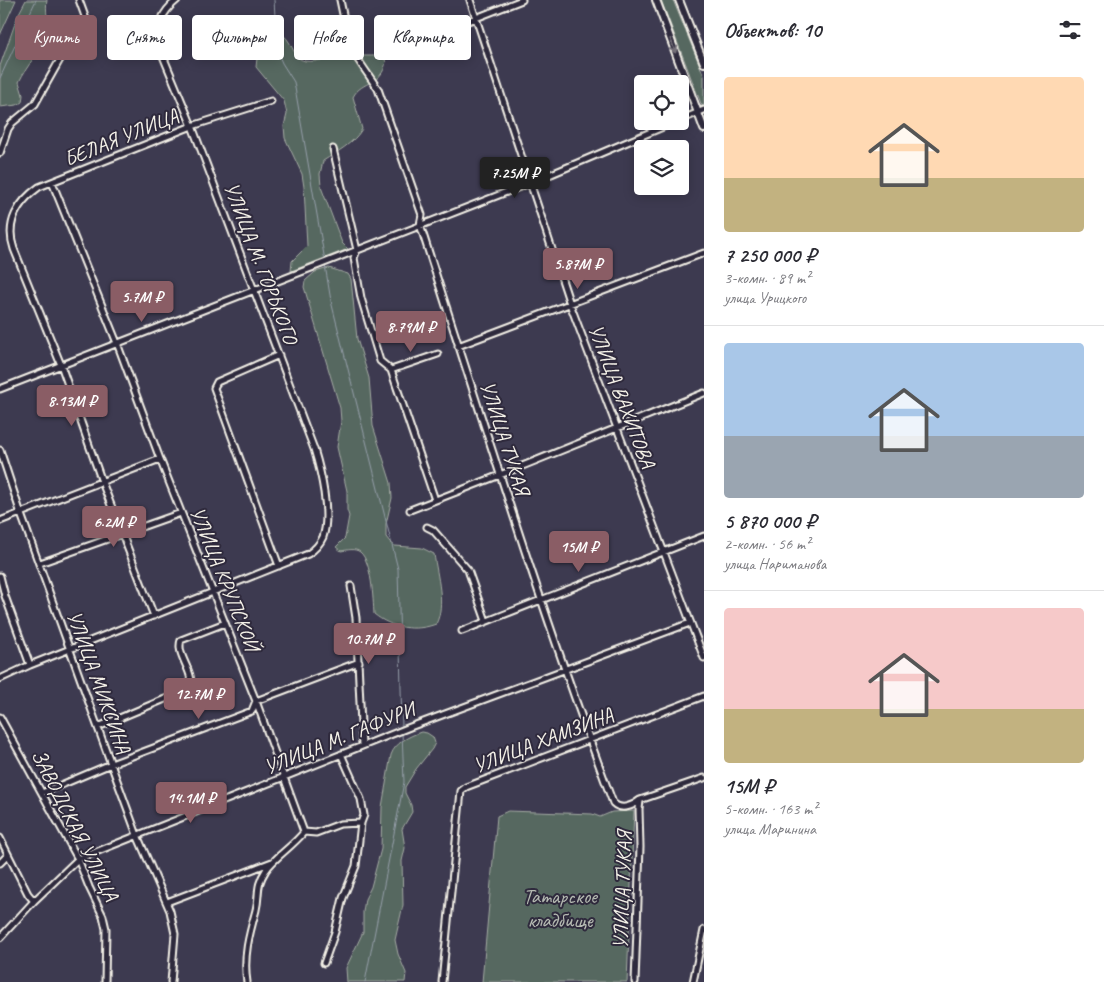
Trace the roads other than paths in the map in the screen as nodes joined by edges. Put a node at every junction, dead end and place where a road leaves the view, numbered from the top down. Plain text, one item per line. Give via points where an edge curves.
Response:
1 (79, 0) edge
2 (177, 0) edge
3 (340, 0) edge
4 (470, 0) edge
5 (522, 0) edge
6 (656, 0) edge
7 (679, 0) edge
8 (476, 18) junction
9 (471, 20) edge
10 (704, 63) edge
11 (271, 101) dead end
12 (701, 112) edge
13 (689, 117) edge
14 (192, 126) junction
15 (704, 128) edge
16 (657, 130) edge
17 (333, 149) dead end
18 (0, 153) edge
19 (52, 182) junction
20 (530, 183) junction
21 (420, 225) junction
22 (357, 250) junction
23 (704, 253) edge
24 (254, 291) junction
25 (570, 304) junction
26 (117, 343) junction
27 (458, 346) junction
28 (438, 354) dead end
29 (279, 355) junction
30 (61, 365) junction
31 (391, 370) junction
32 (0, 389) edge
33 (704, 393) edge
34 (617, 428) junction
35 (0, 451) edge
36 (160, 459) junction
37 (500, 475) junction
38 (102, 482) junction
39 (435, 500) junction
40 (410, 510) dead end
41 (181, 512) junction
42 (21, 514) junction
43 (0, 521) edge
44 (427, 527) dead end
45 (122, 535) junction
46 (704, 536) edge
47 (664, 551) junction
48 (40, 563) junction
49 (280, 566) junction
50 (0, 576) edge
51 (351, 586) dead end
52 (212, 593) junction
53 (542, 599) junction
54 (154, 616) junction
55 (486, 621) junction
56 (225, 623) junction
57 (690, 623) junction
58 (462, 631) dead end
59 (70, 650) junction
60 (704, 658) edge
61 (359, 662) junction
62 (30, 666) junction
63 (565, 669) junction
64 (0, 679) edge
65 (704, 696) edge
66 (256, 701) junction
67 (0, 717) edge
68 (98, 726) junction
69 (589, 740) junction
70 (362, 746) junction
71 (341, 754) junction
72 (111, 764) junction
73 (283, 778) junction
74 (704, 778) edge
75 (42, 793) junction
76 (640, 800) junction
77 (361, 823) junction
78 (304, 832) junction
79 (137, 834) junction
80 (0, 838) edge
81 (8, 855) junction
82 (78, 859) junction
83 (274, 862) junction
84 (0, 863) edge
85 (34, 900) junction
86 (167, 902) junction
87 (704, 930) edge
88 (0, 938) edge
89 (324, 963) dead end
90 (105, 982) edge
91 (170, 982) edge
92 (247, 982) edge
93 (442, 982) edge
94 (635, 982) edge
95 (693, 982) edge

1 - 18 street via 87,22 71,40 35,104 8,129
2 - 14 street, УЛИЦА М. ГОРЬКОГО via 163,14 158,44
3 - 21 street, УЛИЦА ТУКАЯ via 350,48 378,89 422,215
4 - 8 street, УЛИЦА ВАХИТОВА
5 - 8 street
6 -> 12 main road
7 - 10 main road
8 - 9 street
8 - 20 street, УЛИЦА ВАХИТОВА
11 - 14 street, БЕЛАЯ УЛИЦА
12 - 13 street
12 - 15 main road
14 - 19 street, БЕЛАЯ УЛИЦА
14 - 24 street, УЛИЦА М. ГОРЬКОГО
16 - 20 street
17 - 22 street
19 - 26 street, УЛИЦА КРУПСКОЙ
19 - 30 street, БЕЛАЯ УЛИЦА via 27,196 15,213 11,234 14,249
20 - 21 street
20 - 25 street, УЛИЦА ВАХИТОВА
21 - 22 street
21 - 27 street, УЛИЦА ТУКАЯ
22 - 24 street
22 - 31 street via 354,258 361,298 380,360
23 - 25 street
24 - 26 street
24 - 29 street, УЛИЦА М. ГОРЬКОГО
25 - 27 street
25 - 34 street, УЛИЦА ВАХИТОВА
26 - 30 street
26 - 36 street, УЛИЦА КРУПСКОЙ
27 - 37 street, УЛИЦА ТУКАЯ
28 - 31 street
29 - 49 street, УЛИЦА М. ГОРЬКОГО via 314,449 323,483 325,524 318,545 308,554
29 - 49 street via 217,382 214,388
30 - 32 street
30 - 38 street
31 - 39 street
33 - 34 street
34 - 37 street
34 - 47 street, УЛИЦА ВАХИТОВА
35 - 42 street, УЛИЦА МИКСИНА
36 - 38 street
36 - 41 street, УЛИЦА КРУПСКОЙ
37 - 39 street
37 - 53 street, УЛИЦА ТУКАЯ
38 - 42 street
38 - 45 street
39 - 40 street
41 - 45 street
41 - 52 street, УЛИЦА КРУПСКОЙ
42 - 43 street
42 - 48 street, УЛИЦА МИКСИНА
44 - 55 street via 468,570
45 - 48 street
45 - 54 street
46 - 47 street
47 - 53 street
47 - 57 street, УЛИЦА ВАХИТОВА
48 - 59 street, УЛИЦА МИКСИНА
49 - 52 street
50 - 62 street
51 - 61 street
52 - 54 street
52 - 56 street, УЛИЦА КРУПСКОЙ
53 - 55 street
53 - 63 street, УЛИЦА ТУКАЯ
54 - 59 street
55 - 58 street
56 - 66 street, УЛИЦА КРУПСКОЙ
56 - 68 street via 181,640 180,648 190,680 188,689
57 - 60 street, УЛИЦА ВАХИТОВА
57 - 63 street, УЛИЦА М. ГАФУРИ
59 - 62 street
59 - 68 street, УЛИЦА МИКСИНА
61 - 66 street
61 - 70 street
62 - 64 street
63 - 69 street, УЛИЦА ТУКАЯ
63 - 70 street, УЛИЦА М. ГАФУРИ
65 - 69 street, УЛИЦА ХАМЗИНА
66 - 72 street via 252,711
66 - 73 street, УЛИЦА КРУПСКОЙ
67 - 75 street, ЗАВОДСКАЯ УЛИЦА
68 - 72 street, УЛИЦА МИКСИНА
69 - 76 street, УЛИЦА ТУКАЯ via 613,803 621,807
69 - 93 street, УЛИЦА ХАМЗИНА via 461,791
70 - 71 street, УЛИЦА М. ГАФУРИ
71 - 73 street, УЛИЦА М. ГАФУРИ
71 - 77 street via 361,799 364,815
72 - 75 street
72 - 79 street, УЛИЦА МИКСИНА
73 - 78 street, УЛИЦА КРУПСКОЙ
73 - 79 street, УЛИЦА М. ГАФУРИ
74 - 76 street
75 - 82 street, ЗАВОДСКАЯ УЛИЦА
76 - 94 street, УЛИЦА ТУКАЯ
77 - 78 street via 340,824 316,833
77 - 89 street via 356,866
78 - 83 street
79 - 82 street, УЛИЦА М. ГАФУРИ
79 - 86 street, УЛИЦА МИКСИНА
80 - 81 street
81 - 84 street
81 - 85 street
82 - 85 street, УЛИЦА М. ГАФУРИ
82 - 90 street, ЗАВОДСКАЯ УЛИЦА via 106,929
83 - 86 street
83 - 92 street via 258,886 246,948
85 - 88 street, УЛИЦА М. ГАФУРИ
86 - 91 street, УЛИЦА МИКСИНА via 175,934
87 - 95 street

